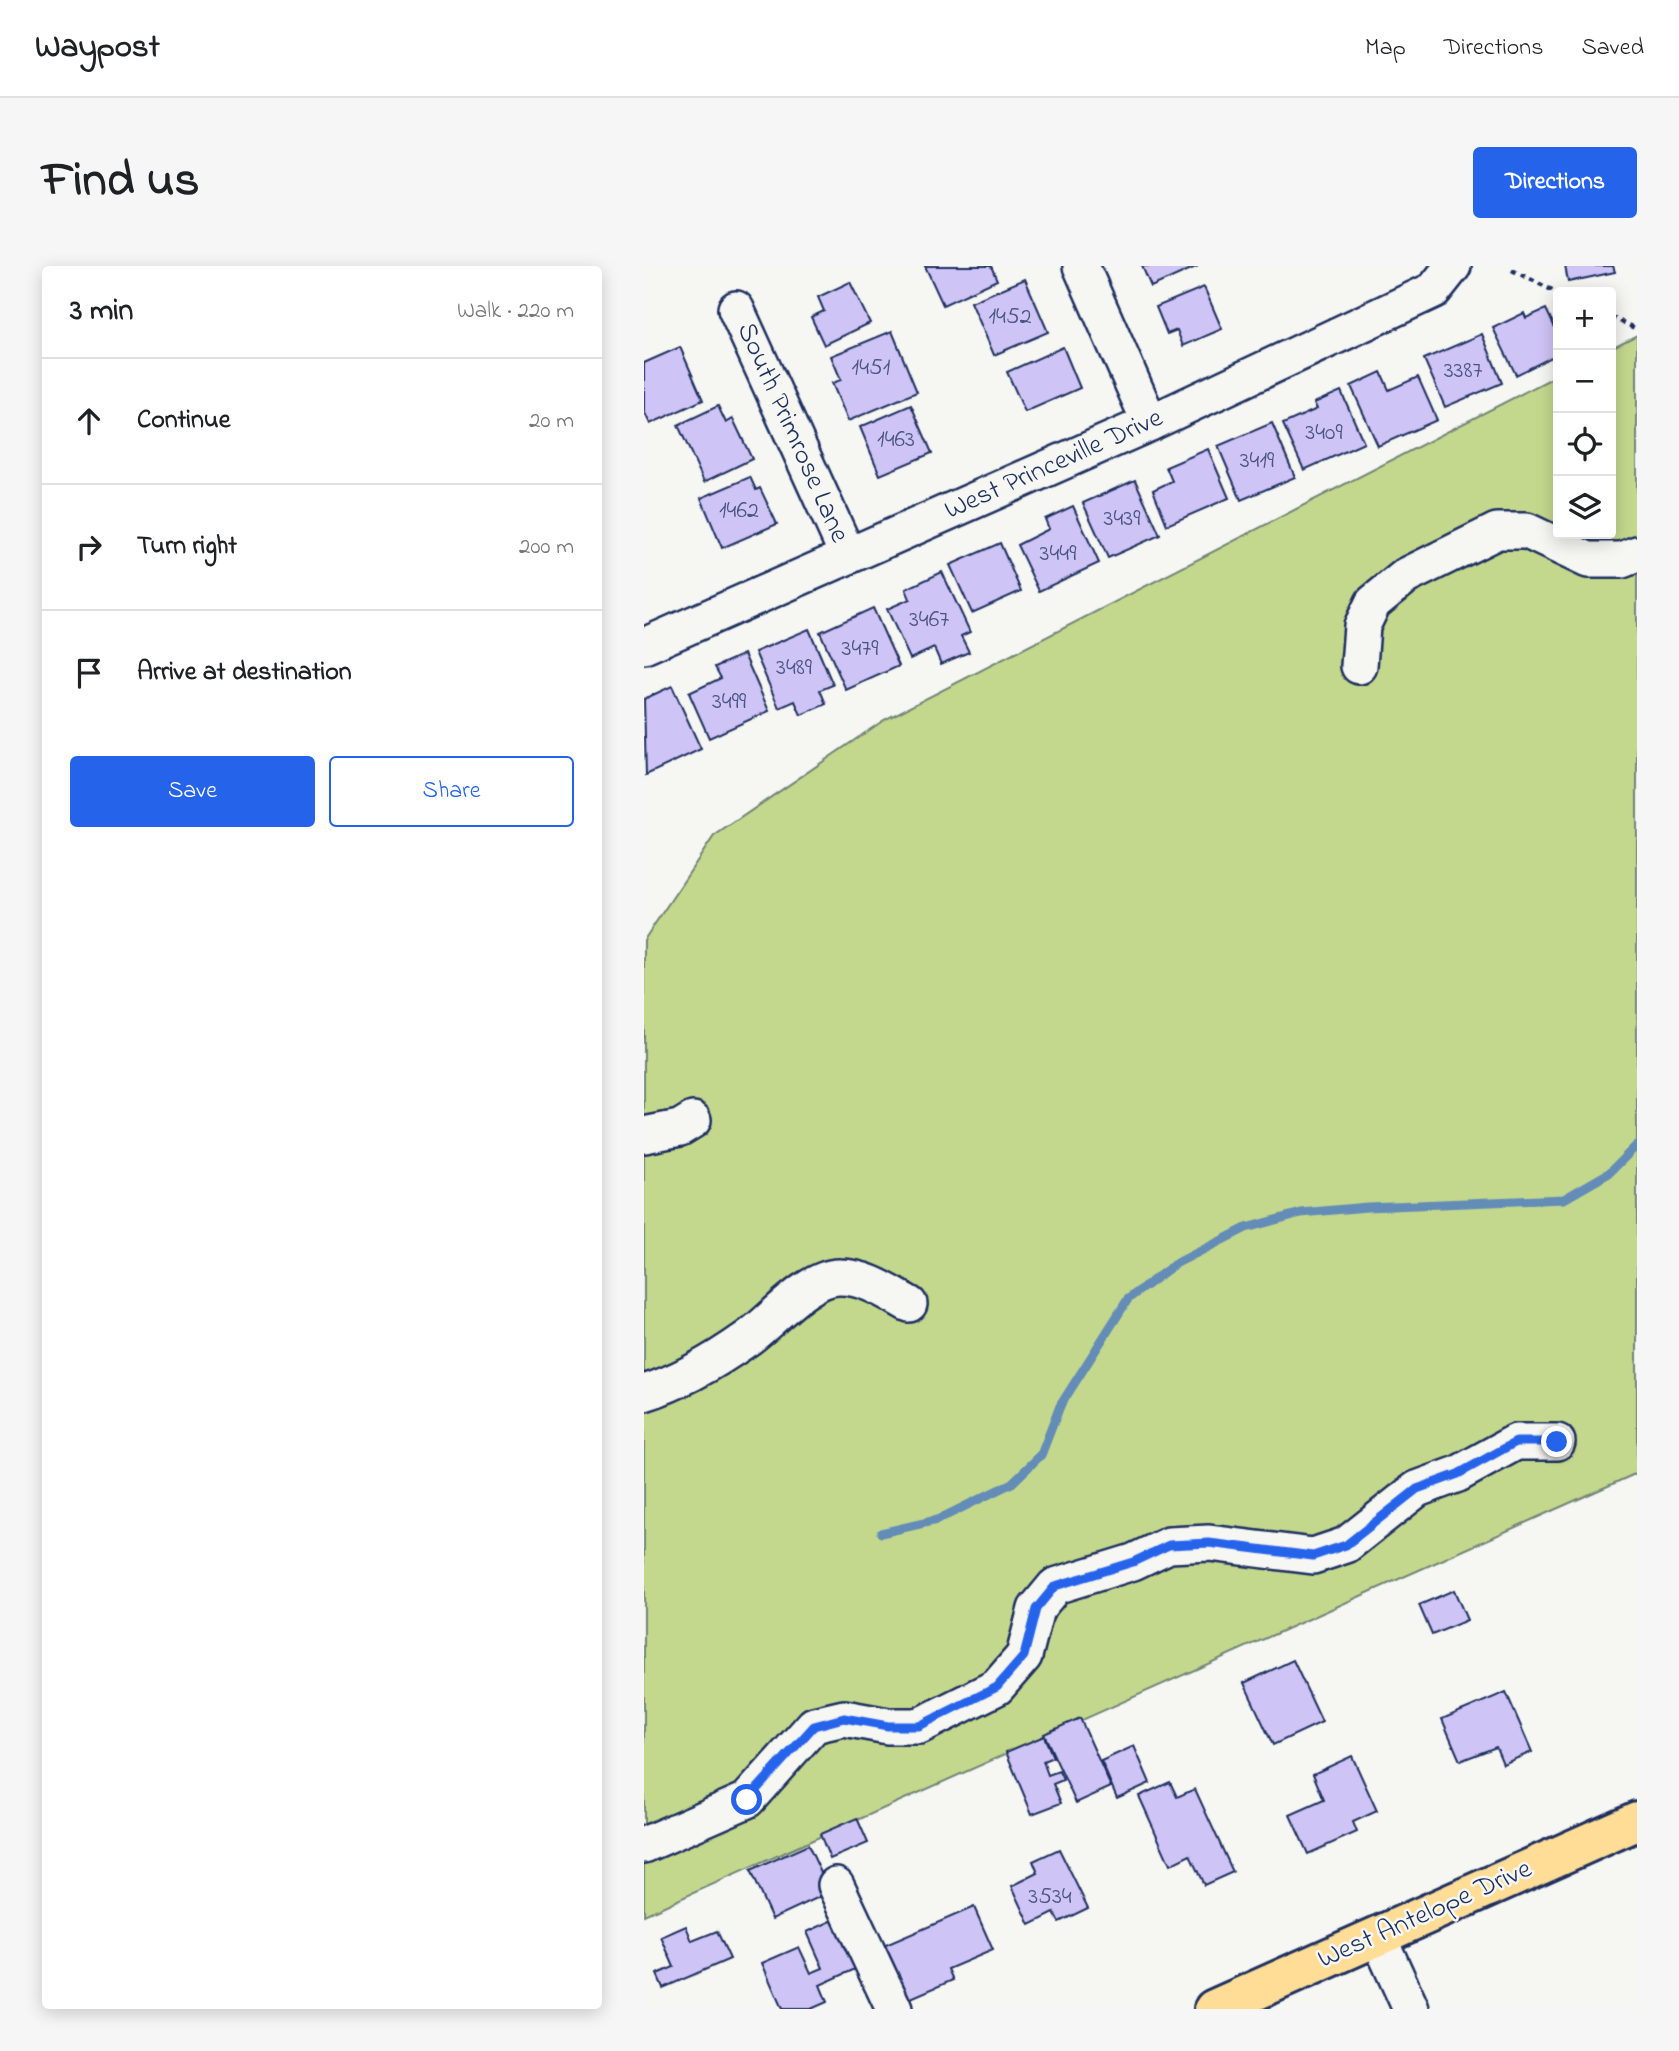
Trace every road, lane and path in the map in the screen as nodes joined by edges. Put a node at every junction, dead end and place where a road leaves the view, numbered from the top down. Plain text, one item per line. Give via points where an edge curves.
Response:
1 (1081, 266) edge
2 (1453, 266) edge
3 (1512, 270) dead end
4 (1553, 290) edge
5 (736, 309) dead end
6 (1616, 319) edge
7 (1637, 329) edge
8 (1150, 423) junction
9 (1637, 554) edge
10 (848, 556) junction
11 (644, 646) edge
12 (1359, 666) dead end
13 (694, 1120) dead end
14 (644, 1135) edge
15 (909, 1304) dead end
16 (644, 1393) edge
17 (1557, 1442) dead end
18 (1637, 1821) edge
19 (644, 1845) edge
20 (836, 1885) dead end
21 (1378, 1936) junction
22 (894, 2009) edge
23 (1214, 2009) edge
24 (1411, 2009) edge

1 - 8 street
2 - 8 street, West Princeville Drive via 1434,290
3 - 4 path
5 - 10 street, South Primrose Lane
6 - 7 path
8 - 10 street, West Princeville Drive
9 - 12 street via 1622,560 1588,560 1527,531 1497,531 1405,576 1373,603 1362,626
10 - 11 street, West Princeville Drive
13 - 14 street via 680,1128
15 - 16 street via 862,1279 837,1276 806,1290 748,1338 702,1366
17 - 19 street via 1516,1442 1458,1474 1417,1489 1346,1545 1313,1556 1209,1543 1169,1545 1133,1562 1055,1586 1036,1609 1024,1656 997,1687 919,1726 844,1718 814,1726 747,1800
18 - 21 main road, West Antelope Drive
20 - 22 street
21 - 23 main road, West Antelope Drive
21 - 24 street

